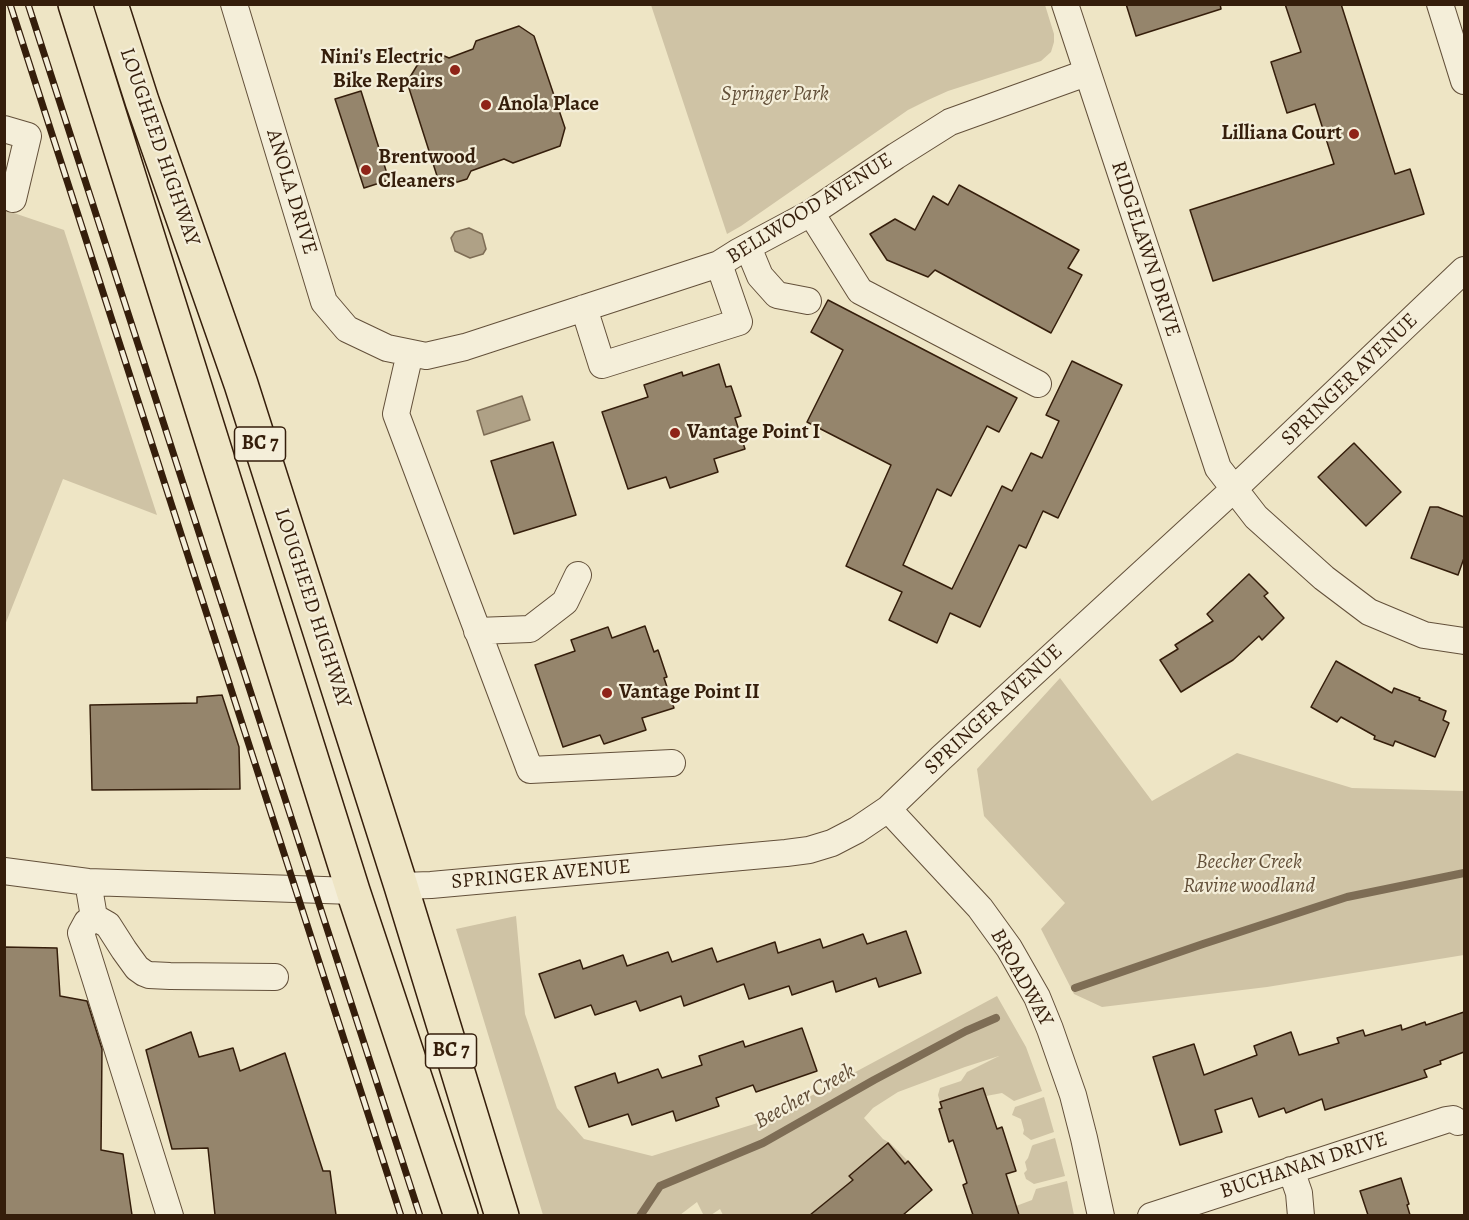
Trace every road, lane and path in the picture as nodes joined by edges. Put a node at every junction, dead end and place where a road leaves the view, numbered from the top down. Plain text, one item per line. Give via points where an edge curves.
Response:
1 (75, 4) edge
2 (111, 4) edge
3 (234, 4) edge
4 (1065, 4) edge
5 (1440, 4) edge
6 (1086, 73) junction
7 (1464, 81) edge
8 (4, 129) edge
9 (13, 199) dead end
10 (811, 213) junction
11 (748, 247) junction
12 (719, 264) junction
13 (1464, 270) edge
14 (808, 301) dead end
15 (584, 308) junction
16 (399, 350) junction
17 (1038, 384) dead end
18 (1234, 489) junction
19 (578, 575) dead end
20 (477, 631) junction
21 (1464, 641) edge
22 (672, 763) dead end
23 (888, 809) junction
24 (4, 871) edge
25 (88, 882) junction
26 (401, 886) junction
27 (353, 891) junction
28 (94, 917) junction
29 (275, 978) dead end
30 (1462, 1124) edge
31 (1291, 1170) junction
32 (170, 1215) edge
33 (461, 1215) edge
34 (502, 1215) edge
35 (1101, 1215) edge
36 (1151, 1215) edge
37 (1301, 1215) edge

1 - 27 main road, LOUGHEED HIGHWAY / BC 7
2 - 26 main road, LOUGHEED HIGHWAY / BC 7 via 241,384
3 - 16 street, ANOLA DRIVE via 324,302 347,329
4 - 6 street, RIDGELAWN DRIVE
5 - 7 street
6 - 10 street, BELLWOOD AVENUE via 950,122
6 - 18 street, RIDGELAWN DRIVE via 1214,458
8 - 9 street via 28,136
10 - 11 street, BELLWOOD AVENUE
10 - 17 street via 860,291
11 - 12 street, BELLWOOD AVENUE
11 - 14 street via 760,276 777,295
12 - 15 street, BELLWOOD AVENUE
12 - 15 street via 739,322 602,365
13 - 18 street, SPRINGER AVENUE
15 - 16 street, BELLWOOD AVENUE via 426,356
16 - 20 street via 396,414
18 - 21 street, RIDGELAWN DRIVE via 1256,517 1369,612 1424,635
18 - 23 street, SPRINGER AVENUE
19 - 20 street via 565,602 530,629
20 - 22 street via 530,770
23 - 26 street, SPRINGER AVENUE via 832,843 808,850
23 - 35 street, BROADWAY via 996,928 1037,997 1073,1095
24 - 25 street
25 - 27 street
25 - 28 street
26 - 34 main road, LOUGHEED HIGHWAY / BC 7
27 - 33 main road, LOUGHEED HIGHWAY / BC 7
28 - 29 street via 108,925 137,968 149,975
28 - 32 street via 81,933
30 - 31 street, BUCHANAN DRIVE via 1446,1120
31 - 36 street, BUCHANAN DRIVE
31 - 37 street

